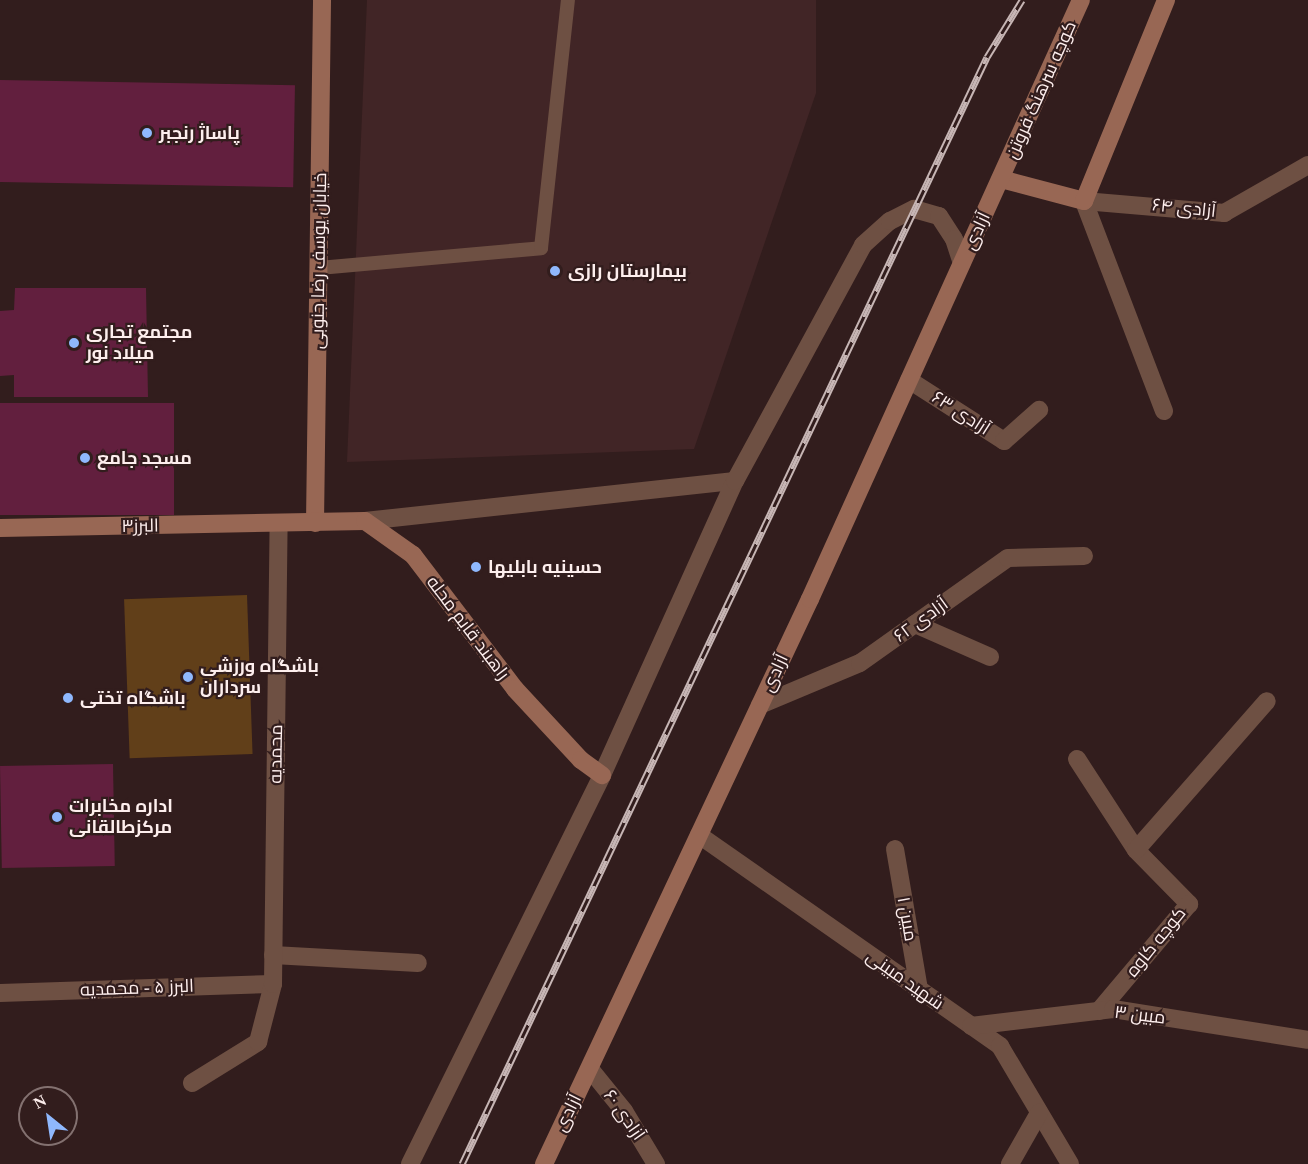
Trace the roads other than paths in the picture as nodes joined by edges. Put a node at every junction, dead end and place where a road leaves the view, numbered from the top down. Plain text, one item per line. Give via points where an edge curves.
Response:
1 (322, 0) edge
2 (568, 0) edge
3 (1081, 0) edge
4 (1166, 0) edge
5 (1308, 165) edge
6 (1000, 179) junction
7 (1084, 201) junction
8 (962, 263) junction
9 (319, 268) junction
10 (909, 380) junction
11 (1038, 410) dead end
12 (1164, 411) dead end
13 (735, 481) junction
14 (365, 521) junction
15 (315, 523) junction
16 (279, 524) junction
17 (0, 528) edge
18 (1084, 556) dead end
19 (915, 624) junction
20 (990, 657) dead end
21 (1267, 701) dead end
22 (760, 705) junction
23 (1077, 759) dead end
24 (602, 775) junction
25 (699, 835) junction
26 (895, 849) dead end
27 (1136, 850) junction
28 (273, 955) junction
29 (418, 963) dead end
30 (273, 984) junction
31 (919, 990) junction
32 (0, 993) edge
33 (1100, 1011) junction
34 (971, 1026) junction
35 (1308, 1040) edge
36 (590, 1069) junction
37 (192, 1083) dead end
38 (1039, 1113) junction
39 (410, 1164) edge
40 (544, 1164) edge
41 (656, 1164) edge
42 (1010, 1164) edge
43 (1070, 1164) edge

1 - 9 main road, خیابان یوسف رضا جنوبی
2 - 9 lane via 541,248
3 - 6 main road, کوچه سرهنگ فروتن
4 - 7 main road
5 - 7 street, آزادی ۶۴ via 1224,213
6 - 7 main road, آزادی ۶۴
6 - 8 main road, آزادی
7 - 12 street
8 - 10 main road, آزادی
8 - 13 street via 954,238 939,216 914,210 890,221 863,245
9 - 15 main road, خیابان یوسف رضا جنوبی
10 - 11 street, آزادی ۶۳ via 1004,441
10 - 22 main road, آزادی
13 - 14 street
13 - 24 street
14 - 15 main road
14 - 24 main road, راهبند قایم محله via 413,555 515,689 581,760
15 - 16 main road
16 - 17 main road, البرز۳
16 - 28 street, محمدیه
18 - 19 street, آزادی ۶۲ via 1008,558
19 - 20 street
19 - 22 street, آزادی ۶۲ via 860,663
21 - 27 street
22 - 25 main road, آزادی
23 - 27 street, کوچه کاوه
24 - 39 street
25 - 31 street, شهید مبینی
25 - 36 main road, آزادی
26 - 31 street, مبین ۱
27 - 33 street, کوچه کاوه via 1189,904
28 - 29 street
28 - 30 street, محمدیه
30 - 32 street, البرز ۵ - محمدیه
30 - 37 street, محمدیه via 258,1042
31 - 34 street, شهید مبینی
33 - 34 street, مبین ۳
33 - 35 street, مبین ۳
34 - 38 street, شهید مبینی via 1000,1046
36 - 40 main road, آزادی
36 - 41 street, آزادی ۶۰ via 624,1111
38 - 42 street
38 - 43 street, شهید مبینی

